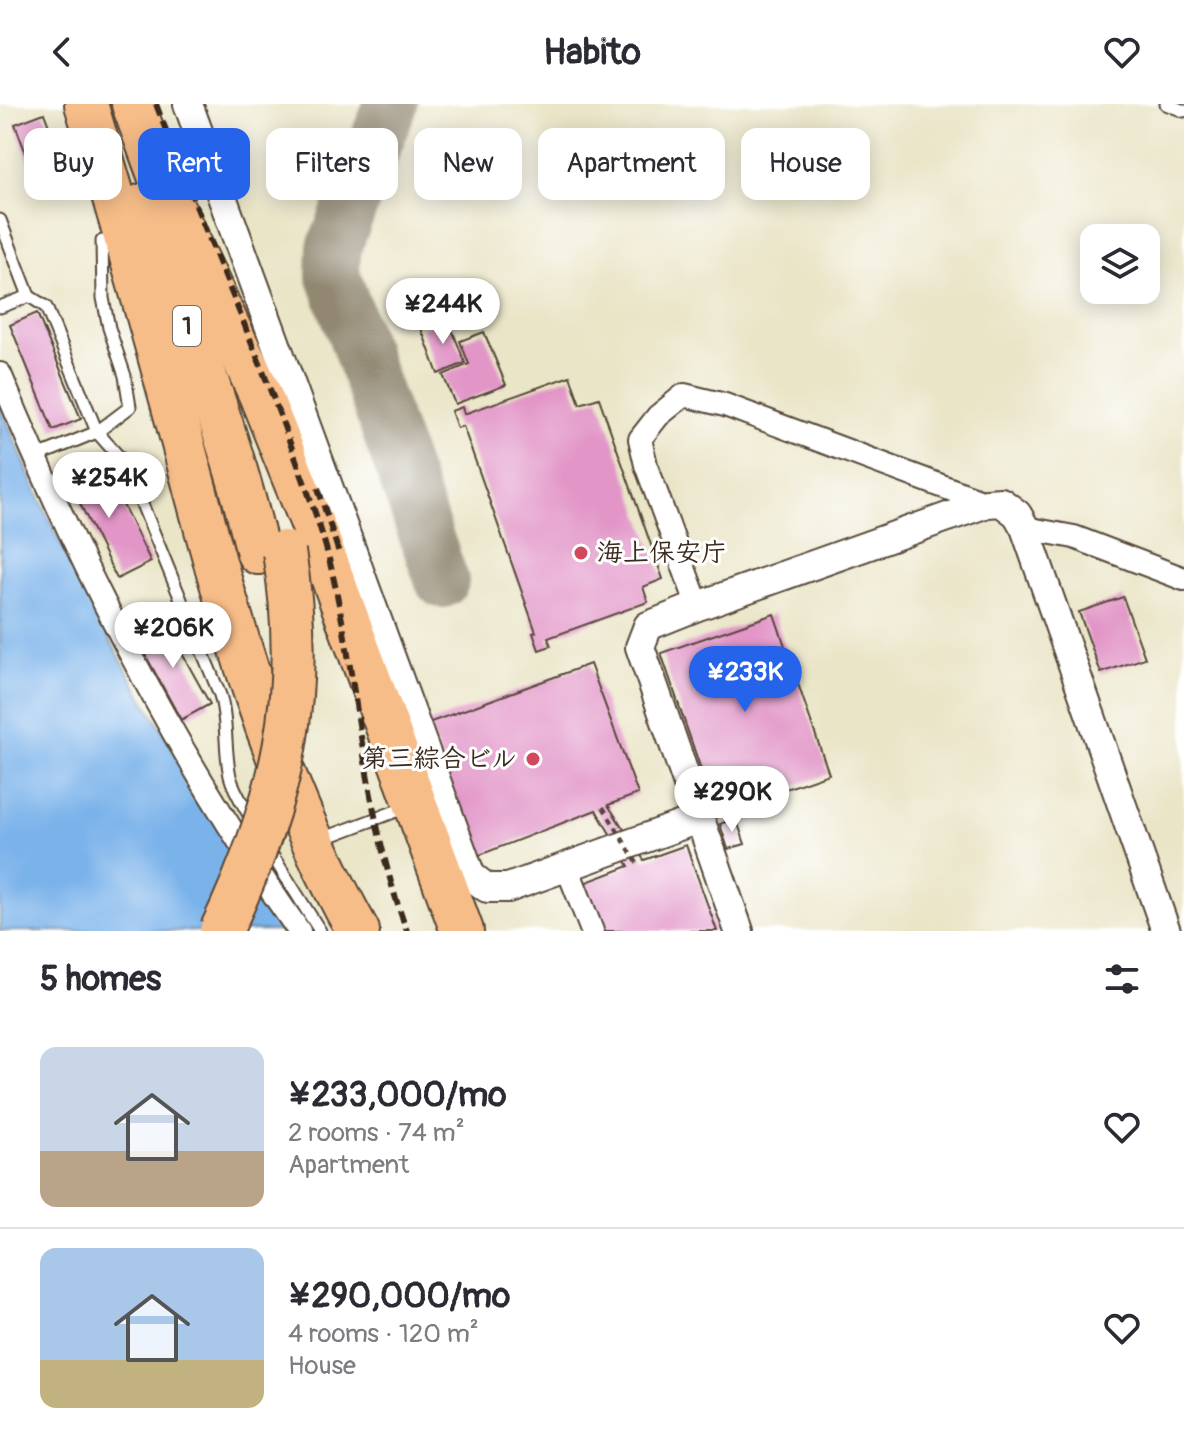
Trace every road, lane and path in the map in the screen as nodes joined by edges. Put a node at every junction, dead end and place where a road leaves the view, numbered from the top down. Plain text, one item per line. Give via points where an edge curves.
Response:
1 (57, 104) edge
2 (86, 104) edge
3 (105, 104) edge
4 (133, 104) edge
5 (188, 104) edge
6 (1166, 104) edge
7 (1184, 111) edge
8 (142, 128) edge
9 (168, 200) edge
10 (169, 200) edge
11 (0, 220) edge
12 (102, 241) junction
13 (29, 296) junction
14 (0, 307) edge
15 (0, 374) edge
16 (97, 432) junction
17 (35, 458) junction
18 (987, 503) junction
19 (203, 519) junction
20 (1025, 528) junction
21 (271, 552) junction
22 (1184, 579) edge
23 (698, 606) junction
24 (415, 804) junction
25 (603, 807) dead end
26 (698, 819) junction
27 (312, 843) junction
28 (637, 863) dead end
29 (567, 867) junction
30 (192, 931) edge
31 (221, 931) edge
32 (299, 931) edge
33 (320, 931) edge
34 (358, 931) edge
35 (462, 931) edge
36 (592, 931) edge
37 (739, 931) edge
38 (1166, 931) edge

1 - 12 highway
2 - 19 highway
3 - 21 highway, 1 via 194,344 247,508
4 - 8 highway, 1
5 - 29 street via 471,876 487,888 508,888
6 - 7 lane
9 - 21 highway, 1 via 263,468
10 - 24 highway via 259,392
11 - 13 lane
12 - 16 lane via 103,298 130,407
12 - 19 highway
13 - 14 lane
13 - 16 lane via 46,307
15 - 17 street
16 - 17 lane
16 - 33 lane via 126,465 220,695 232,786
17 - 32 street via 140,674
18 - 20 street via 1001,502
18 - 23 street
18 - 23 street via 725,405 684,395 640,439
19 - 27 highway via 253,691
20 - 22 street via 1074,537
20 - 38 street
21 - 30 highway, 1 via 265,611 268,657 257,756 236,829
21 - 31 highway, 1, bridge via 289,584 294,653 284,758 267,823
23 - 26 street via 648,626 640,647
24 - 27 lane
24 - 35 highway
25 - 28 path, bridge
26 - 29 street
26 - 37 street
27 - 34 highway
29 - 36 street

